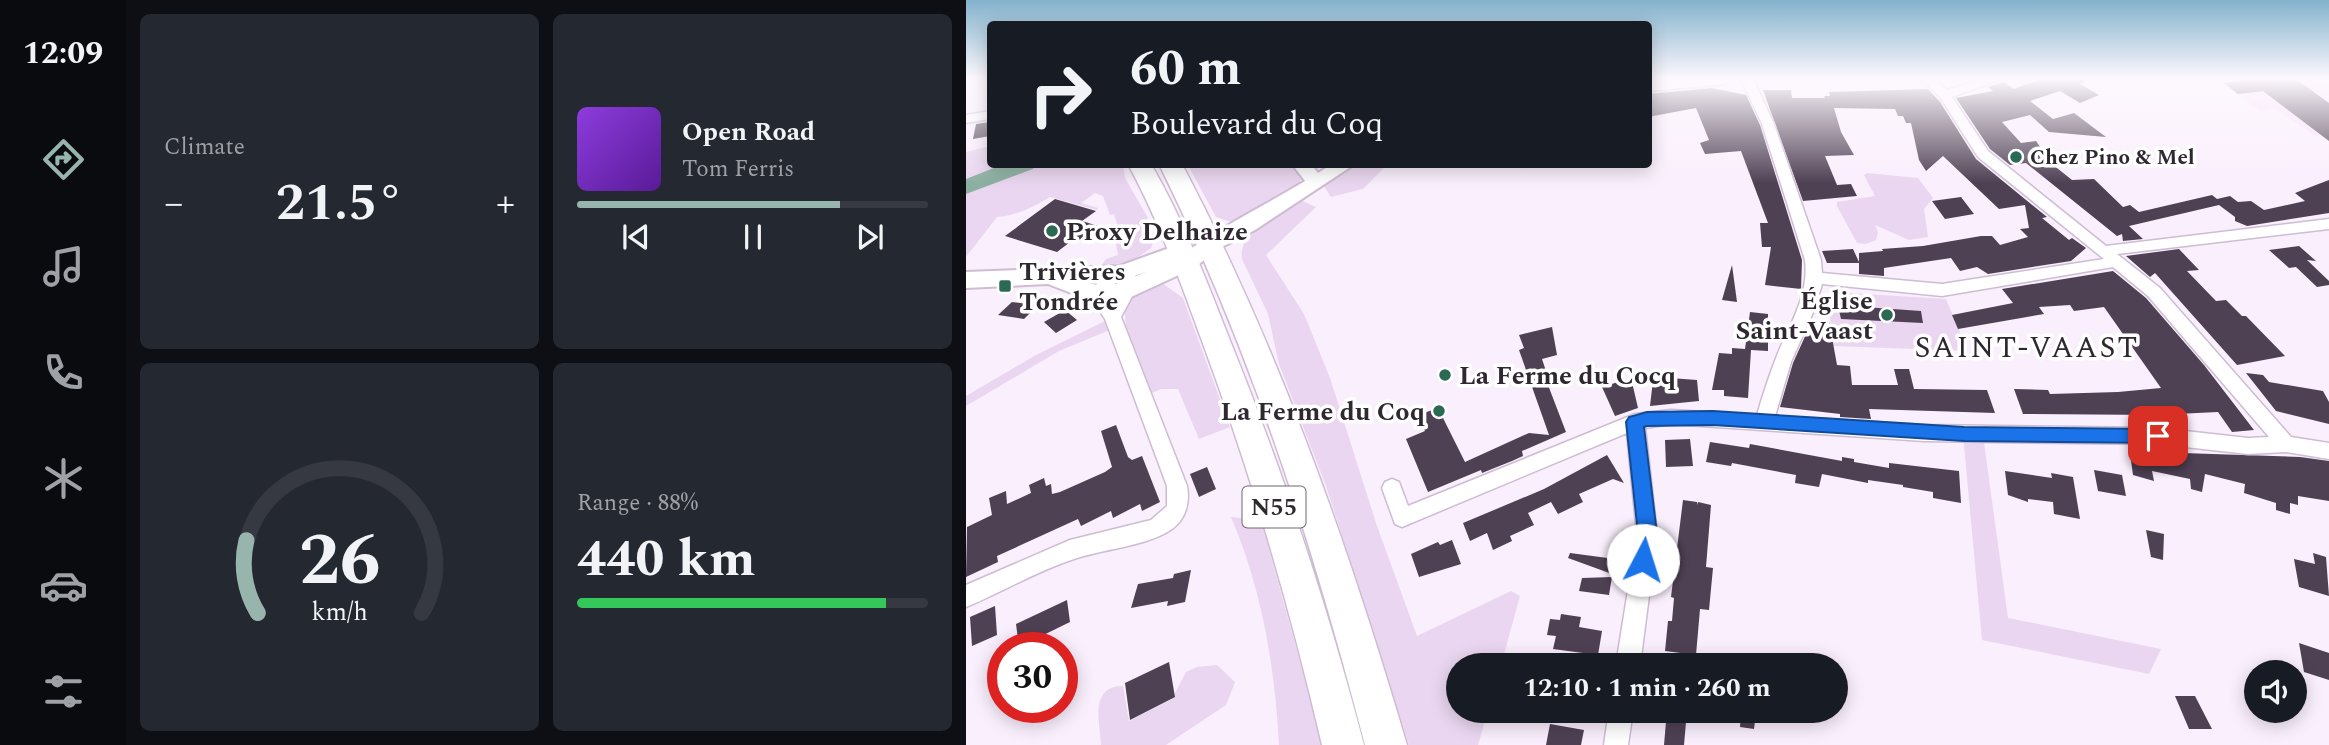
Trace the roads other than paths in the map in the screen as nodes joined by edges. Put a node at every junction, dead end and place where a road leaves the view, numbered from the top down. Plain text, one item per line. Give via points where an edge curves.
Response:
1 (1763, 114) edge
2 (1957, 114) edge
3 (987, 116) edge
4 (966, 119) edge
5 (1141, 168) edge
6 (1171, 168) edge
7 (1304, 168) edge
8 (1340, 168) edge
9 (1316, 183) junction
10 (2329, 224) edge
11 (1193, 253) junction
12 (2109, 256) junction
13 (1054, 278) junction
14 (1816, 278) junction
15 (966, 281) edge
16 (1125, 281) junction
17 (1097, 295) junction
18 (1113, 317) junction
19 (1635, 422) junction
20 (1764, 422) junction
21 (2286, 444) junction
22 (2329, 451) edge
23 (1392, 488) dead end
24 (966, 596) edge
25 (1630, 653) edge
26 (1619, 723) edge
27 (1343, 745) edge
28 (1386, 745) edge
29 (1616, 745) edge

1 - 14 street
2 - 12 street via 1983,153
3 - 4 street
5 - 11 highway, N55
6 - 11 highway, N55
7 - 9 street
8 - 9 street
9 - 11 street
10 - 12 street
11 - 16 street
11 - 27 highway, N55 via 1316,642
11 - 28 highway, N55 via 1261,362 1303,473
12 - 14 street via 2104,265 1942,289
12 - 21 street via 2159,297
13 - 15 street
13 - 16 street
13 - 17 street
14 - 20 street
16 - 17 street
16 - 18 street
17 - 18 street
18 - 24 street via 1180,501 1161,525 1070,550
19 - 20 street via 1671,417
19 - 23 street via 1402,518
19 - 25 street via 1647,534
20 - 21 street via 1924,433 2158,436 2248,446
21 - 22 street
26 - 29 street

